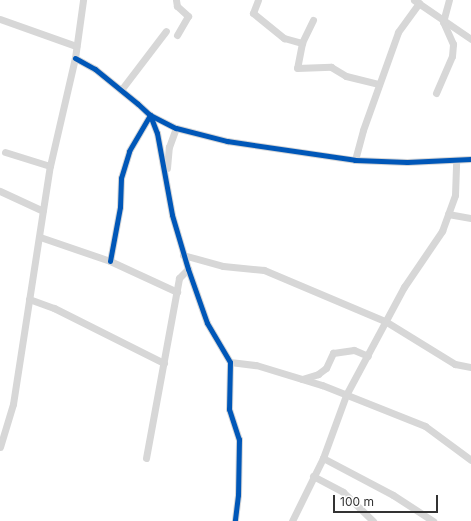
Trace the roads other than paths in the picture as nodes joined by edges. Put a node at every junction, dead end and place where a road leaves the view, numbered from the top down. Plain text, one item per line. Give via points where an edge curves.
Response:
1 (83, 0) edge
2 (176, 0) edge
3 (258, 0) edge
4 (449, 0) edge
5 (417, 2) edge
6 (0, 19) edge
7 (313, 20) dead end
8 (443, 22) junction
9 (166, 31) dead end
10 (178, 35) dead end
11 (471, 40) edge
12 (302, 43) junction
13 (76, 46) junction
14 (75, 58) junction
15 (379, 84) junction
16 (121, 90) junction
17 (436, 93) dead end
18 (150, 115) junction
19 (176, 128) junction
20 (5, 152) dead end
21 (471, 159) edge
22 (355, 160) junction
23 (456, 161) junction
24 (50, 166) junction
25 (166, 177) junction
26 (0, 191) edge
27 (43, 212) junction
28 (448, 214) junction
29 (471, 218) edge
30 (40, 237) junction
31 (183, 255) junction
32 (110, 261) junction
33 (188, 269) junction
34 (177, 292) junction
35 (29, 299) junction
36 (385, 321) junction
37 (368, 356) junction
38 (230, 362) junction
39 (164, 363) junction
40 (471, 367) edge
41 (302, 379) junction
42 (346, 395) junction
43 (0, 447) edge
44 (146, 458) dead end
45 (323, 458) junction
46 (471, 460) edge
47 (313, 476) junction
48 (234, 521) edge
49 (292, 521) edge
50 (373, 521) edge
51 (432, 521) edge

1 - 13 street
2 - 10 street via 177,6 188,16
3 - 12 street via 253,13 284,38
4 - 8 street
5 - 8 street
5 - 15 street via 398,32
6 - 13 street
7 - 12 street
8 - 11 street
8 - 17 street via 453,44 452,56
9 - 16 street
12 - 15 street via 297,68 331,67 346,76
13 - 14 street
14 - 16 street
14 - 24 street
15 - 22 street
16 - 18 street
18 - 19 street
18 - 25 street
18 - 32 street via 127,158 121,178 119,214
19 - 22 street via 227,141
19 - 25 street via 169,147
20 - 24 street
21 - 23 street
22 - 23 street
23 - 28 street via 455,195
24 - 27 street
25 - 31 street via 172,215
26 - 27 street
27 - 30 street
28 - 29 street
28 - 36 street via 442,232 404,287
30 - 32 street
30 - 35 street
31 - 33 street
31 - 36 street via 223,266 264,270
32 - 34 street
33 - 34 street via 179,278
33 - 38 street via 207,323
34 - 39 street
35 - 39 street via 54,308
35 - 43 street via 13,404
36 - 37 street
36 - 40 street via 454,364
37 - 41 street via 354,350 333,352 326,368 318,374
37 - 42 street
38 - 41 street via 256,365
38 - 48 street via 229,409 239,439 238,495
39 - 44 street
41 - 42 street
42 - 45 street
42 - 46 street via 425,426
45 - 47 street
45 - 51 street via 393,495
47 - 49 street
47 - 50 street via 344,492

